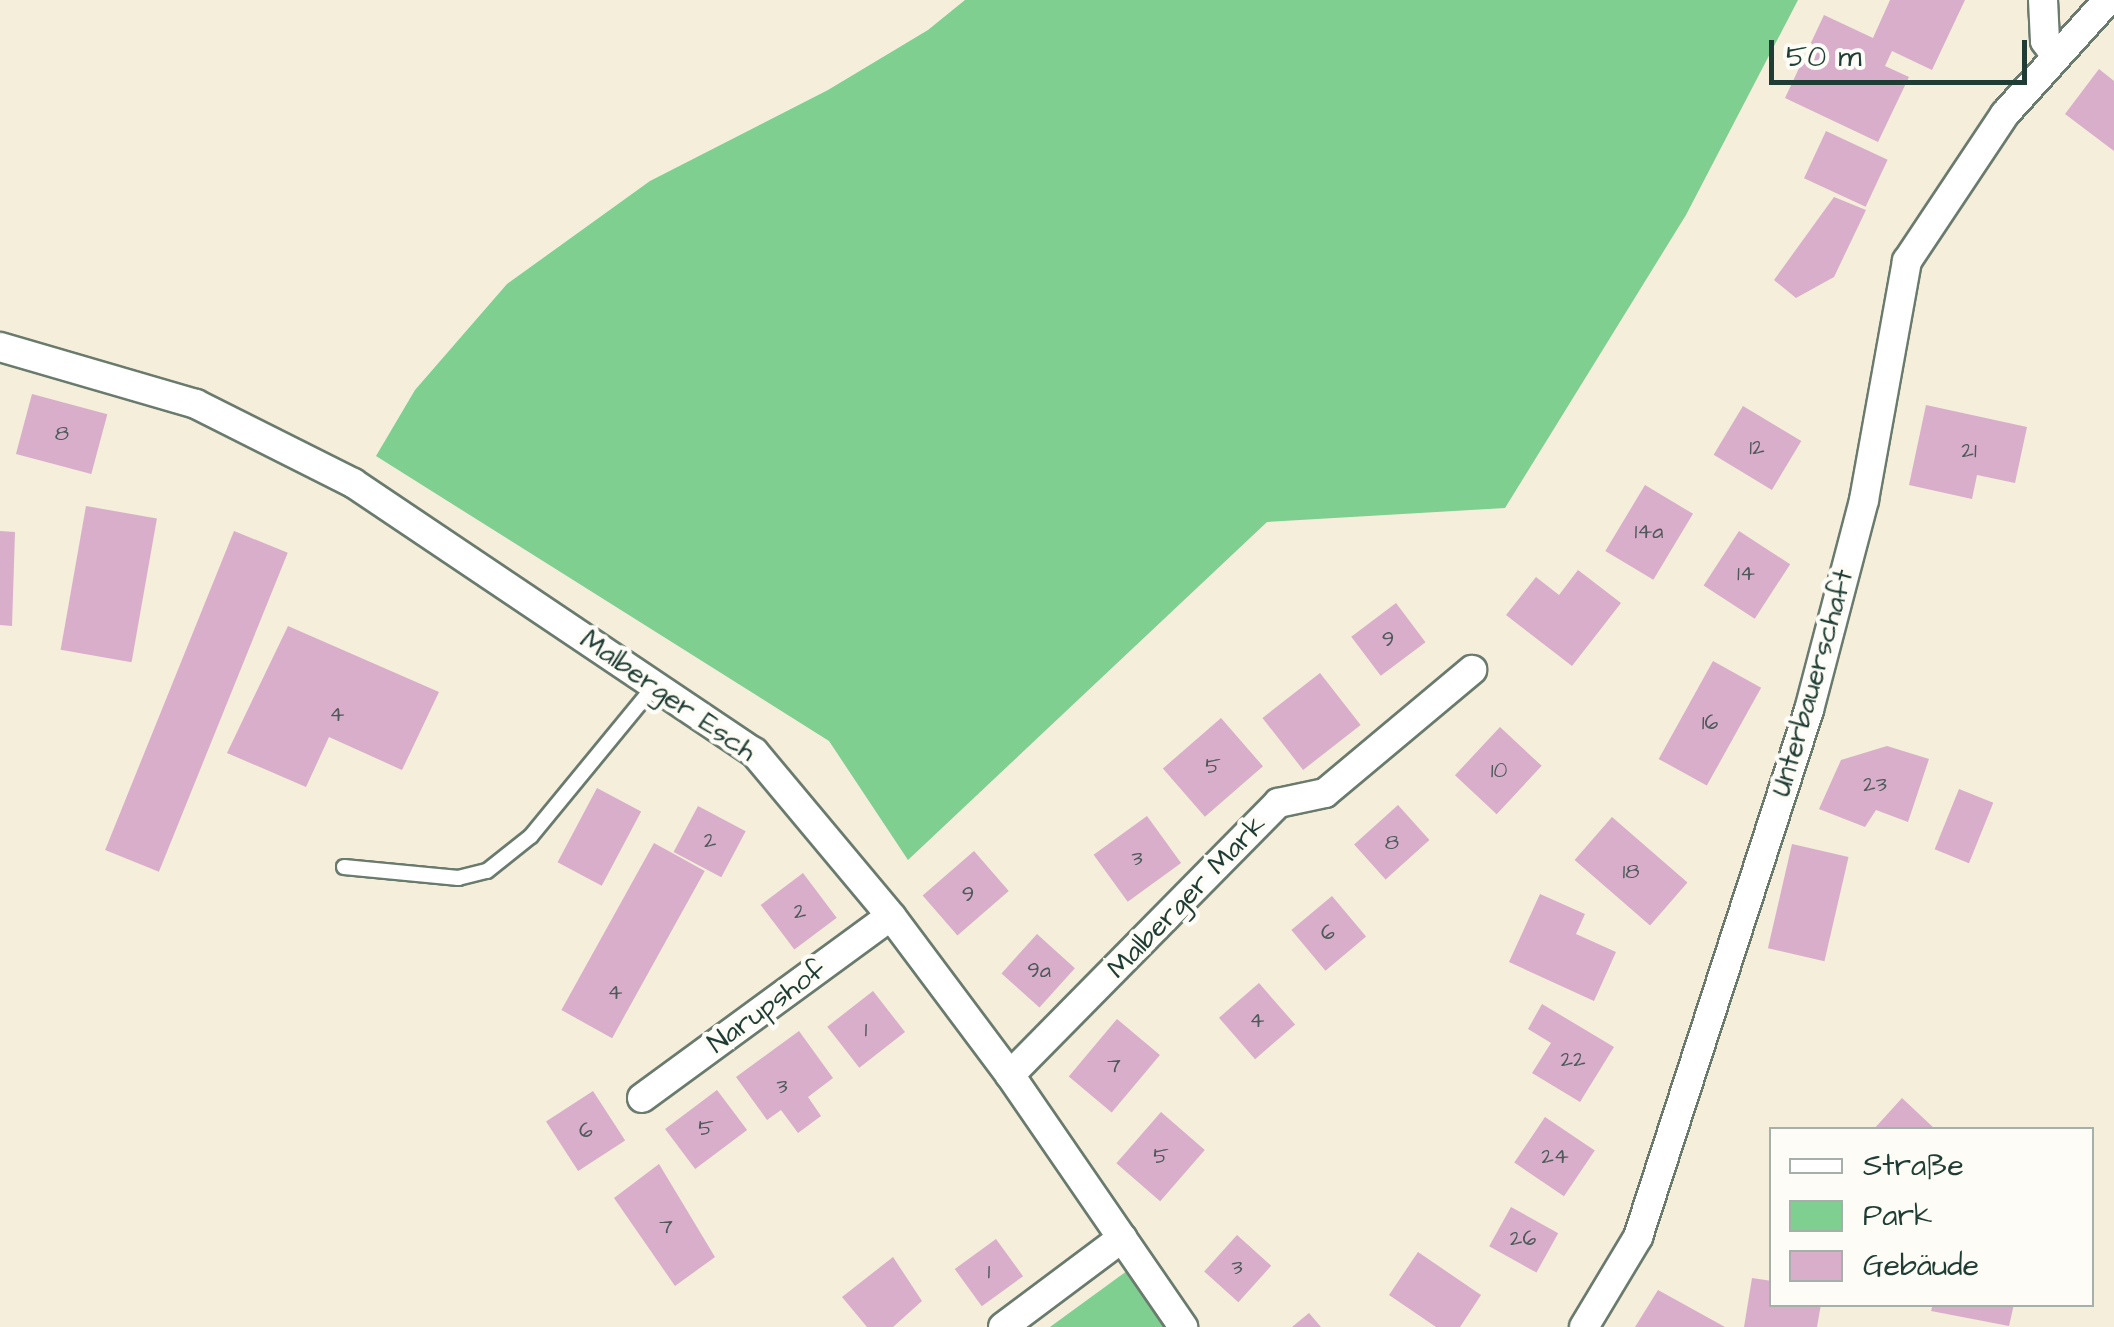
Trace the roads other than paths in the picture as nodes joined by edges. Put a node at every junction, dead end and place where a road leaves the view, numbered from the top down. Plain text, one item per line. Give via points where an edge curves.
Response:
1 (2043, 0) edge
2 (2108, 0) edge
3 (2056, 56) junction
4 (0, 347) edge
5 (1472, 670) dead end
6 (655, 685) junction
7 (344, 867) dead end
8 (891, 916) junction
9 (1010, 1074) junction
10 (642, 1098) dead end
11 (1122, 1238) junction
12 (1003, 1327) edge
13 (1183, 1327) edge
14 (1584, 1327) edge

1 - 3 street via 2045,41
2 - 3 street, Unterbauerschaft
3 - 14 street, Unterbauerschaft via 2005,114 1906,260 1864,500 1809,710 1638,1237
4 - 6 street, Malberger Esch via 196,404 353,483
5 - 9 street, Malberger Mark via 1325,793 1278,803
6 - 7 lane via 531,836 486,871 458,878
6 - 8 street, Malberger Esch via 754,752
8 - 9 street, Malberger Esch
8 - 10 street, Narupshof
9 - 11 street, Malberger Esch
11 - 12 street
11 - 13 street, Malberger Esch

